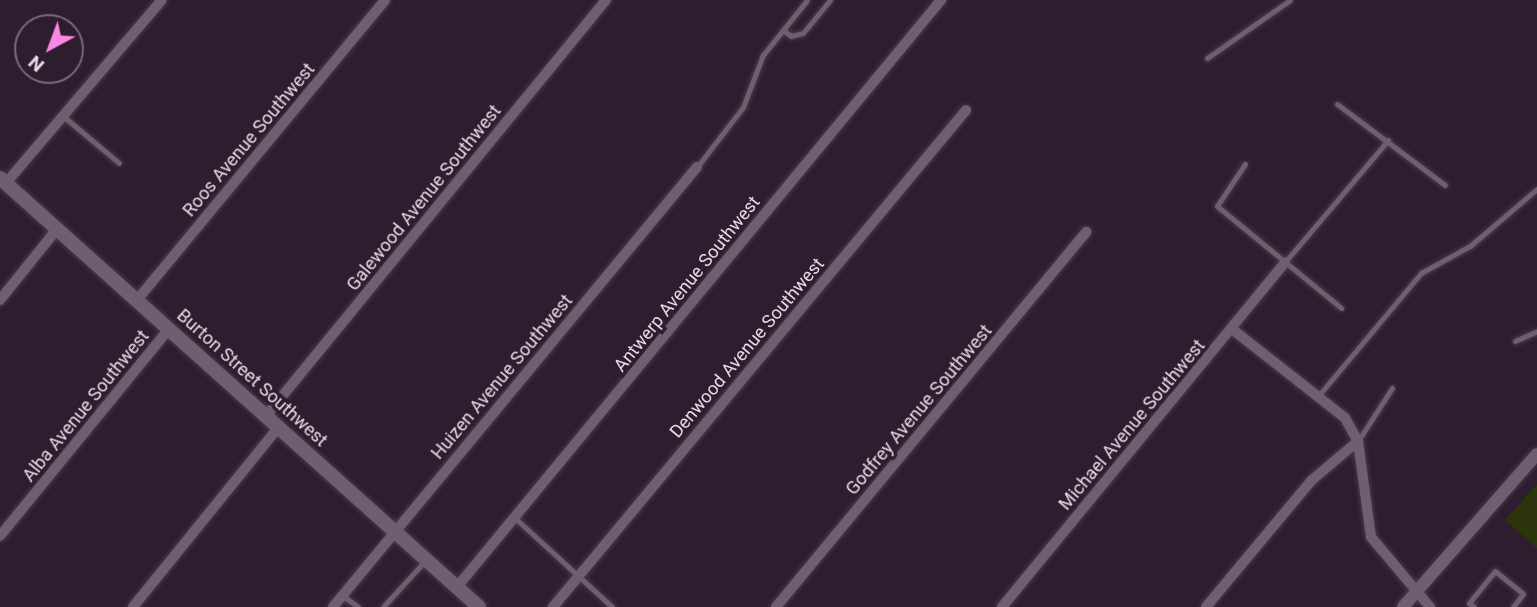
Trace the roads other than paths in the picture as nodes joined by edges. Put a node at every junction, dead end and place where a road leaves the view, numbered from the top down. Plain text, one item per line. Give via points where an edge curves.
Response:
1 (162, 0) edge
2 (385, 0) edge
3 (606, 0) edge
4 (807, 0) edge
5 (830, 0) edge
6 (941, 0) edge
7 (1290, 0) edge
8 (783, 30) junction
9 (1207, 58) dead end
10 (1337, 104) dead end
11 (966, 110) dead end
12 (63, 116) junction
13 (1388, 140) junction
14 (119, 163) dead end
15 (1245, 164) dead end
16 (697, 167) joint
17 (3, 180) edge
18 (1445, 184) dead end
19 (1537, 189) edge
20 (57, 229) junction
21 (1086, 232) dead end
22 (1285, 262) junction
23 (0, 300) edge
24 (137, 300) junction
25 (1341, 308) dead end
26 (169, 329) junction
27 (1232, 329) junction
28 (1537, 331) edge
29 (1515, 341) dead end
30 (1392, 388) dead end
31 (1319, 394) junction
32 (266, 416) junction
33 (279, 427) junction
34 (1357, 441) junction
35 (1537, 454) edge
36 (515, 518) junction
37 (394, 531) junction
38 (0, 536) edge
39 (427, 560) junction
40 (578, 578) junction
41 (457, 587) junction
42 (1419, 587) junction
43 (342, 595) junction
44 (133, 607) edge
45 (333, 607) edge
46 (358, 607) edge
47 (383, 607) edge
48 (479, 607) edge
49 (553, 607) edge
50 (612, 607) edge
51 (776, 607) edge
52 (1002, 607) edge
53 (1206, 607) edge
54 (1403, 607) edge
55 (1430, 607) edge
56 (1474, 607) edge
57 (1513, 607) edge

1 - 12 street
2 - 24 street, Roos Avenue Southwest
3 - 32 street, Galewood Avenue Southwest
4 - 8 lane
5 - 8 lane via 803,33 791,36
6 - 36 street, Antwerp Avenue Southwest
7 - 9 lane
8 - 16 lane via 760,61 743,107
10 - 13 lane
11 - 40 street, Denwood Avenue Southwest
12 - 14 lane
12 - 17 street
13 - 18 lane
13 - 22 lane
15 - 22 lane via 1217,206
16 - 37 street, Huizen Avenue Southwest
17 - 20 main road, Burton Street Southwest
19 - 31 lane via 1470,246 1421,273
20 - 23 street
20 - 24 main road, Burton Street Southwest
21 - 51 street, Godfrey Avenue Southwest
22 - 25 lane
22 - 27 street, Michael Avenue Southwest
24 - 26 main road, Burton Street Southwest
26 - 32 main road, Burton Street Southwest
26 - 38 street, Alba Avenue Southwest
27 - 31 street
27 - 52 street, Michael Avenue Southwest
28 - 29 lane
30 - 34 lane
31 - 34 street via 1345,418
32 - 33 main road, Burton Street Southwest
33 - 37 main road, Burton Street Southwest
33 - 44 street
34 - 42 street via 1371,537
34 - 53 street via 1303,489
35 - 42 street
36 - 40 lane
36 - 41 street, Antwerp Avenue Southwest
37 - 39 main road, Burton Street Southwest
37 - 43 street, Huizen Avenue Southwest
39 - 41 main road, Burton Street Southwest
39 - 47 lane
40 - 49 street, Denwood Avenue Southwest
40 - 50 lane
41 - 48 main road, Burton Street Southwest
42 - 54 street
42 - 55 street
43 - 45 street, Huizen Avenue Southwest
43 - 46 lane
56 - 57 lane via 1469,603 1495,571 1523,594

